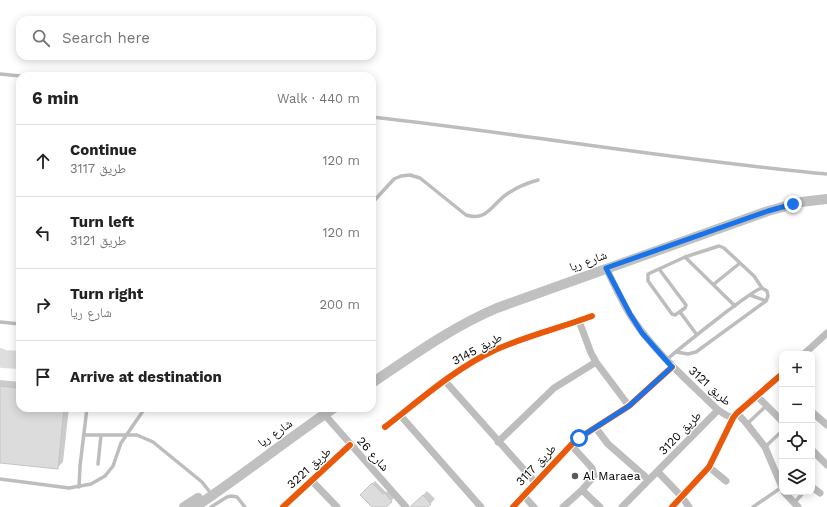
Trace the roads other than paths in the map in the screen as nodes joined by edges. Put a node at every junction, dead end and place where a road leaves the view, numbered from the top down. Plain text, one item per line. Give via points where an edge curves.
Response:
1 (0, 74) edge
2 (16, 76) edge
3 (376, 118) edge
4 (827, 174) edge
5 (538, 180) dead end
6 (376, 199) edge
7 (827, 199) edge
8 (685, 257) junction
9 (740, 263) junction
10 (606, 268) junction
11 (659, 269) junction
12 (714, 284) junction
13 (762, 288) junction
14 (750, 295) junction
15 (766, 301) junction
16 (735, 306) junction
17 (680, 312) junction
18 (592, 316) dead end
19 (0, 322) edge
20 (578, 322) junction
21 (16, 324) edge
22 (827, 333) edge
23 (697, 335) junction
24 (807, 351) edge
25 (676, 352) junction
26 (666, 360) junction
27 (596, 362) junction
28 (672, 367) junction
29 (779, 377) edge
30 (376, 380) edge
31 (445, 380) junction
32 (775, 380) junction
33 (779, 383) edge
34 (756, 395) junction
35 (629, 406) junction
36 (766, 406) junction
37 (718, 410) junction
38 (87, 412) edge
39 (142, 412) edge
40 (327, 412) edge
41 (324, 414) junction
42 (400, 415) junction
43 (815, 415) edge
44 (735, 416) junction
45 (779, 418) edge
46 (748, 424) junction
47 (827, 425) edge
48 (385, 427) dead end
49 (595, 427) junction
50 (128, 434) junction
51 (779, 434) edge
52 (84, 435) junction
53 (101, 435) junction
54 (498, 442) junction
55 (350, 445) junction
56 (571, 445) junction
57 (765, 447) junction
58 (815, 453) edge
59 (98, 464) dead end
60 (827, 465) edge
61 (251, 466) junction
62 (709, 467) junction
63 (658, 472) junction
64 (0, 479) edge
65 (649, 480) junction
66 (779, 480) edge
67 (312, 481) junction
68 (726, 481) dead end
69 (536, 482) junction
70 (79, 487) junction
71 (779, 489) edge
72 (815, 489) edge
73 (582, 490) junction
74 (209, 491) junction
75 (820, 493) dead end
76 (523, 495) junction
77 (787, 495) edge
78 (802, 495) edge
79 (682, 496) junction
80 (796, 505) edge
81 (204, 506) edge
82 (184, 507) edge
83 (244, 507) edge
84 (283, 507) edge
85 (337, 507) edge
86 (406, 507) edge
87 (481, 507) edge
88 (513, 507) edge
89 (534, 507) edge
90 (563, 507) edge
91 (600, 507) edge
92 (622, 507) edge
93 (672, 507) edge
94 (689, 507) edge
95 (753, 507) edge

1 - 2 lane
3 - 4 lane
5 - 6 lane via 513,190 485,214 475,217 466,215 420,178 410,175 394,179
7 - 10 main road, شارع ريا via 801,202 768,211
8 - 9 lane via 719,246
8 - 11 lane
8 - 12 lane
9 - 12 lane
9 - 13 lane
10 - 26 street, طريق 3121 via 642,333
10 - 30 main road, شارع ريا via 472,319
11 - 17 lane via 686,305
11 - 17 lane via 648,274 648,281 672,315
12 - 16 lane
13 - 14 lane
13 - 15 lane via 768,293
14 - 15 lane
14 - 16 lane
15 - 25 lane via 696,352
16 - 23 lane
17 - 23 lane
18 - 20 street, طريق 3145
19 - 21 lane
20 - 27 street
20 - 31 street, طريق 3145 via 494,350
22 - 24 street
23 - 25 lane
25 - 26 lane
26 - 28 street, طريق 3121
27 - 35 street
27 - 54 street via 554,388
28 - 35 street, طريق 3117
28 - 37 street, طريق 3121
29 - 32 street
31 - 42 street, طريق 3145
31 - 54 street, طريق 3145
32 - 33 street
32 - 34 street
34 - 36 street
34 - 44 street
35 - 49 street, طريق 3117
36 - 45 street
36 - 46 lane
37 - 44 street, طريق 3121
37 - 63 street, طريق 3120
38 - 52 lane
39 - 50 lane
40 - 41 main road, شارع ريا
41 - 55 street, شارع 26
41 - 61 main road, شارع ريا
42 - 48 street, طريق 3145
42 - 87 street
43 - 47 street
44 - 46 street, طريق 3121
44 - 62 street
46 - 57 street, طريق 3121
49 - 56 street, طريق 3117
49 - 65 street via 608,444
50 - 53 lane
50 - 70 lane via 121,443 113,466 105,476
50 - 74 lane via 141,436 153,442 202,482
51 - 57 lane
52 - 53 lane
52 - 70 lane
53 - 59 lane
54 - 69 street, طريق 3145
55 - 67 street, طريق 3221
55 - 86 street, شارع 26
56 - 69 street, طريق 3117
56 - 73 street via 594,472 592,479
57 - 66 street, طريق 3121
58 - 60 street
61 - 74 main road, شارع ريا
61 - 81 main road, شارع ريا
62 - 68 street
62 - 79 street
63 - 65 street, طريق 3120
63 - 79 street, طريق 3120
64 - 70 lane via 69,488
65 - 92 street, طريق 3120
67 - 84 street, طريق 3221
67 - 85 street
69 - 76 street, طريق 3117
71 - 95 lane
72 - 75 street
73 - 90 street
73 - 91 street
74 - 82 main road, شارع ريا
76 - 88 street, طريق 3117
76 - 89 street
77 - 80 street
78 - 80 lane
79 - 93 street
79 - 94 street, طريق 3120
81 - 83 lane via 231,496 237,497

